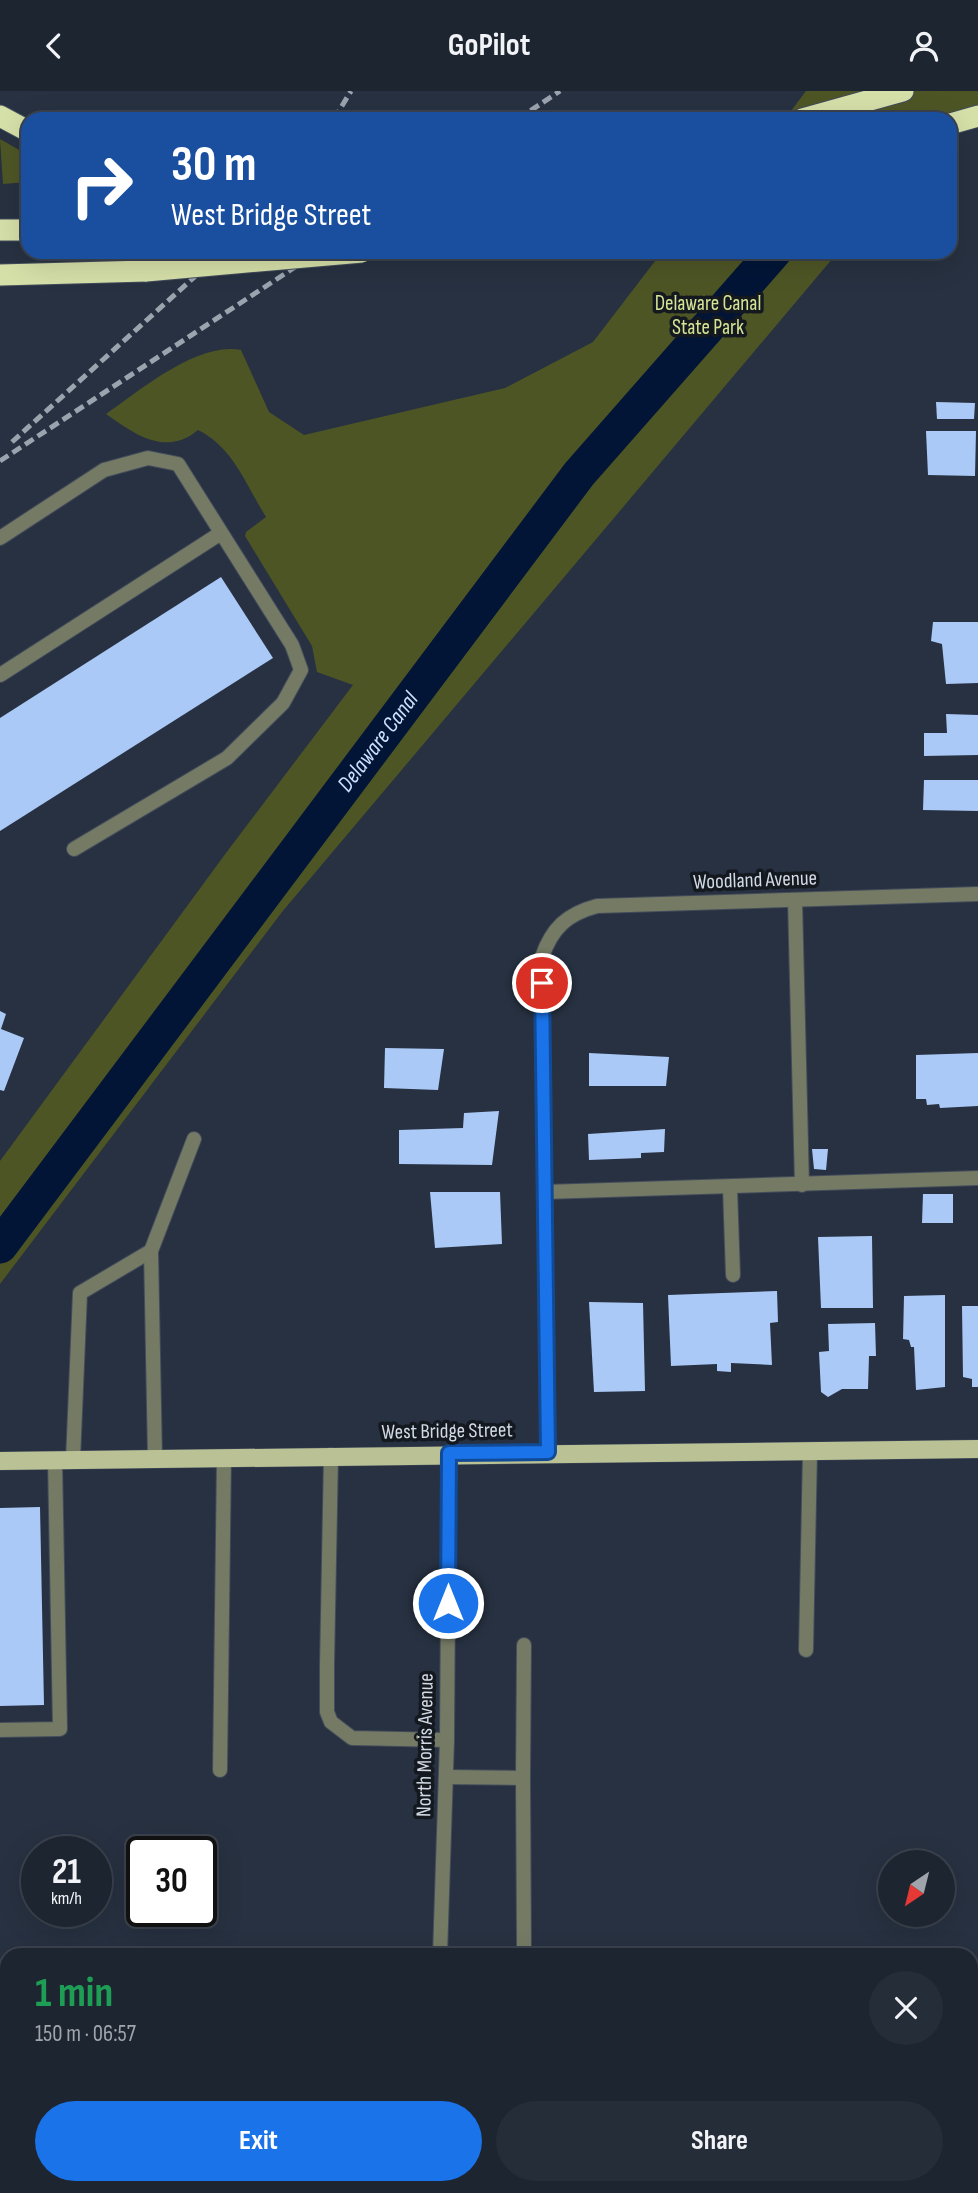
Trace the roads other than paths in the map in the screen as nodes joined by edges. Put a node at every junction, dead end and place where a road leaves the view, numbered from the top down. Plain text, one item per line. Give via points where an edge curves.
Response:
1 (903, 91) edge
2 (827, 112) edge
3 (0, 116) edge
4 (978, 116) edge
5 (957, 122) edge
6 (21, 127) edge
7 (0, 230) edge
8 (21, 230) edge
9 (282, 259) edge
10 (0, 275) edge
11 (67, 275) junction
12 (0, 285) edge
13 (221, 533) junction
14 (0, 538) edge
15 (0, 675) edge
16 (74, 849) dead end
17 (978, 894) edge
18 (795, 900) junction
19 (194, 1139) dead end
20 (978, 1178) edge
21 (803, 1185) junction
22 (730, 1188) junction
23 (545, 1192) junction
24 (151, 1251) junction
25 (733, 1275) dead end
26 (978, 1449) edge
27 (810, 1450) junction
28 (548, 1452) junction
29 (449, 1453) junction
30 (331, 1455) junction
31 (224, 1457) junction
32 (155, 1458) junction
33 (64, 1460) junction
34 (0, 1461) edge
35 (524, 1645) dead end
36 (806, 1650) dead end
37 (0, 1730) edge
38 (447, 1740) junction
39 (220, 1770) dead end
40 (446, 1777) junction
41 (523, 1778) junction
42 (524, 1947) dead end
43 (440, 1948) edge

1 - 2 highway
3 - 6 highway
4 - 5 highway
7 - 8 highway
9 - 11 highway, bridge
10 - 11 highway
11 - 12 highway
13 - 14 street via 177,464 148,458 104,470
13 - 15 street
13 - 16 street via 292,645 301,670 284,703 227,758
17 - 18 street, Woodland Avenue
18 - 21 street
18 - 23 street, Woodland Avenue via 597,907 576,912 558,925 542,957
19 - 24 street
20 - 21 street
21 - 22 street
22 - 23 street
22 - 25 street
23 - 28 street
24 - 32 street
24 - 33 street via 80,1293
26 - 27 main road, West Bridge Street
27 - 28 main road, West Bridge Street
27 - 36 street
28 - 29 main road, West Bridge Street
29 - 30 main road, West Bridge Street
29 - 38 street, North Morris Avenue
30 - 31 main road, West Bridge Street
30 - 38 street via 327,1666 331,1722 352,1738
31 - 32 main road, West Bridge Street
31 - 39 street
32 - 33 main road, West Bridge Street
33 - 34 main road, West Bridge Street
33 - 37 street via 60,1729
35 - 41 street
38 - 40 street, North Morris Avenue
40 - 41 street
40 - 43 street, North Morris Avenue
41 - 42 street

